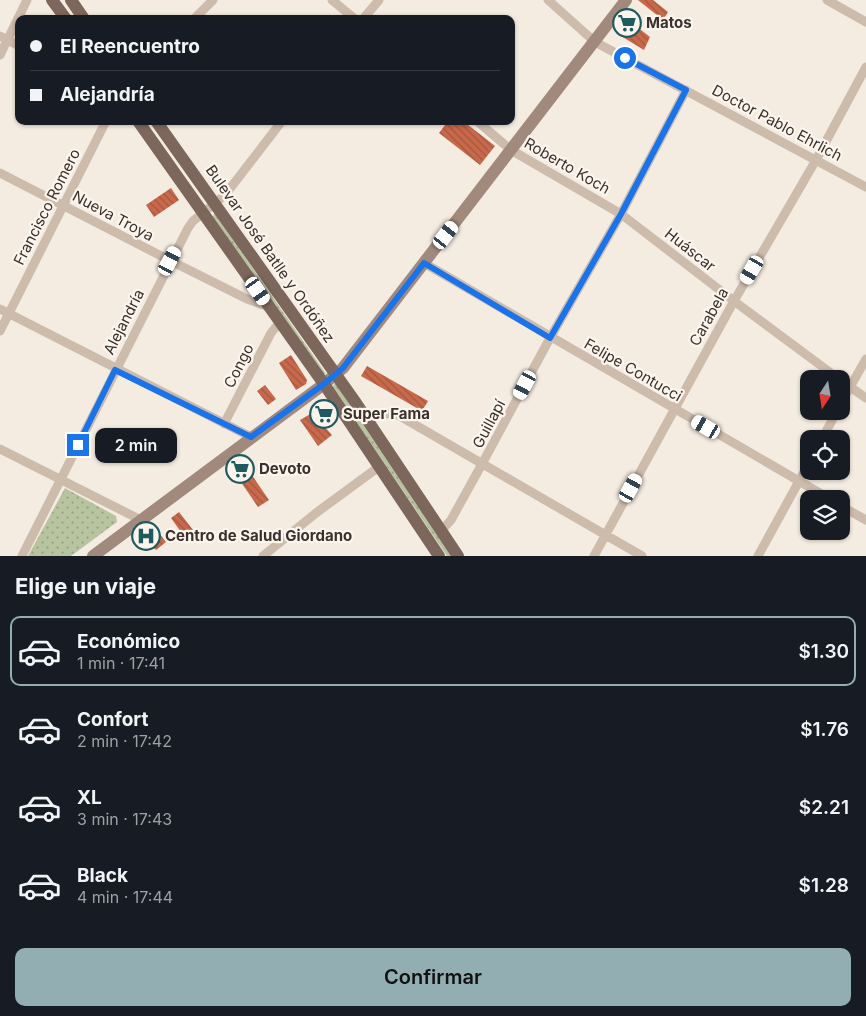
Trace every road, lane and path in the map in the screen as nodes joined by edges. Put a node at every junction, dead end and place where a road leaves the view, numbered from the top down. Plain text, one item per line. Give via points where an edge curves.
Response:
1 (27, 0) edge
2 (52, 0) edge
3 (70, 0) edge
4 (213, 0) edge
5 (332, 0) edge
6 (379, 0) edge
7 (548, 0) edge
8 (626, 0) edge
9 (827, 0) edge
10 (18, 15) edge
11 (63, 15) edge
12 (81, 15) edge
13 (198, 15) edge
14 (350, 15) edge
15 (366, 15) edge
16 (15, 20) edge
17 (866, 22) edge
18 (4, 38) edge
19 (595, 42) junction
20 (0, 54) edge
21 (866, 67) edge
22 (686, 90) junction
23 (104, 125) edge
24 (141, 125) edge
25 (159, 125) edge
26 (279, 125) edge
27 (482, 125) edge
28 (511, 150) junction
29 (816, 160) junction
30 (0, 173) edge
31 (866, 187) edge
32 (214, 204) junction
33 (63, 205) junction
34 (203, 213) junction
35 (621, 214) junction
36 (170, 261) junction
37 (424, 263) junction
38 (734, 301) junction
39 (269, 307) junction
40 (0, 309) edge
41 (9, 314) junction
42 (280, 322) junction
43 (0, 331) edge
44 (550, 338) junction
45 (866, 359) edge
46 (115, 370) junction
47 (828, 370) edge
48 (336, 374) junction
49 (324, 384) junction
50 (850, 387) joint
51 (866, 398) edge
52 (674, 409) junction
53 (368, 421) junction
54 (224, 424) junction
55 (251, 437) junction
56 (0, 449) edge
57 (482, 464) junction
58 (380, 466) junction
59 (61, 480) junction
60 (799, 481) junction
61 (814, 490) edge
62 (850, 511) edge
63 (141, 520) junction
64 (866, 520) edge
65 (441, 531) junction
66 (606, 535) junction
67 (22, 556) edge
68 (93, 556) edge
69 (264, 556) edge
70 (439, 556) edge
71 (458, 556) edge
72 (594, 556) edge
73 (642, 556) edge
74 (758, 556) edge

1 - 10 street
2 - 11 main road
3 - 12 main road
4 - 13 street
5 - 14 street
6 - 15 street
7 - 19 street, Doctor Pablo Ehrlich
8 - 19 main road
9 - 17 street
16 - 18 street
18 - 20 street
19 - 22 street, Doctor Pablo Ehrlich
19 - 28 main road
21 - 29 street, Carabela
22 - 29 street, Doctor Pablo Ehrlich
22 - 35 street, Guillapí
23 - 33 street, Francisco Romero
24 - 34 main road, Bulevar José Batlle y Ordóñez
25 - 32 main road, Bulevar José Batlle y Ordóñez
26 - 32 street, Alejandría via 225,195
27 - 28 street, Roberto Koch
28 - 35 street, Roberto Koch
28 - 37 main road
29 - 31 street, Doctor Pablo Ehrlich
29 - 38 street, Carabela
30 - 33 street, Nueva Troya
32 - 34 street, Alejandría
32 - 48 main road, Bulevar José Batlle y Ordóñez
33 - 36 street, Nueva Troya
33 - 41 street, Francisco Romero
34 - 36 street, Alejandría via 188,228
34 - 39 main road, Bulevar José Batlle y Ordóñez
35 - 38 street, Huáscar
35 - 44 street, Guillapí
36 - 39 street, Nueva Troya
36 - 46 street, Alejandría
37 - 44 street, Felipe Contucci
37 - 48 main road
38 - 47 street, Huáscar
38 - 52 street, Carabela
39 - 42 main road, Bulevar José Batlle y Ordóñez
40 - 41 street
41 - 43 street, Francisco Romero
41 - 46 street
42 - 49 main road, Bulevar José Batlle y Ordóñez
42 - 54 street, Congo via 271,333
44 - 52 street, Felipe Contucci
44 - 57 street, Guillapí
45 - 50 street
46 - 54 street
46 - 59 street, Alejandría
48 - 49 main road
48 - 53 main road, Bulevar José Batlle y Ordóñez
49 - 55 main road
49 - 58 main road, Bulevar José Batlle y Ordóñez
50 - 51 street, Huáscar
52 - 60 street, Felipe Contucci
52 - 66 street, Carabela
53 - 57 street via 387,412 398,415
53 - 65 main road, Bulevar José Batlle y Ordóñez
54 - 55 street
55 - 63 main road
56 - 59 street
57 - 65 street, Guillapí via 451,520
57 - 66 street
58 - 69 street
58 - 70 main road, Bulevar José Batlle y Ordóñez
59 - 63 street
59 - 67 street, Alejandría
60 - 61 street, Felipe Contucci
60 - 74 street
62 - 64 street
63 - 68 main road
65 - 71 main road, Bulevar José Batlle y Ordóñez
66 - 72 street, Carabela
66 - 73 street

